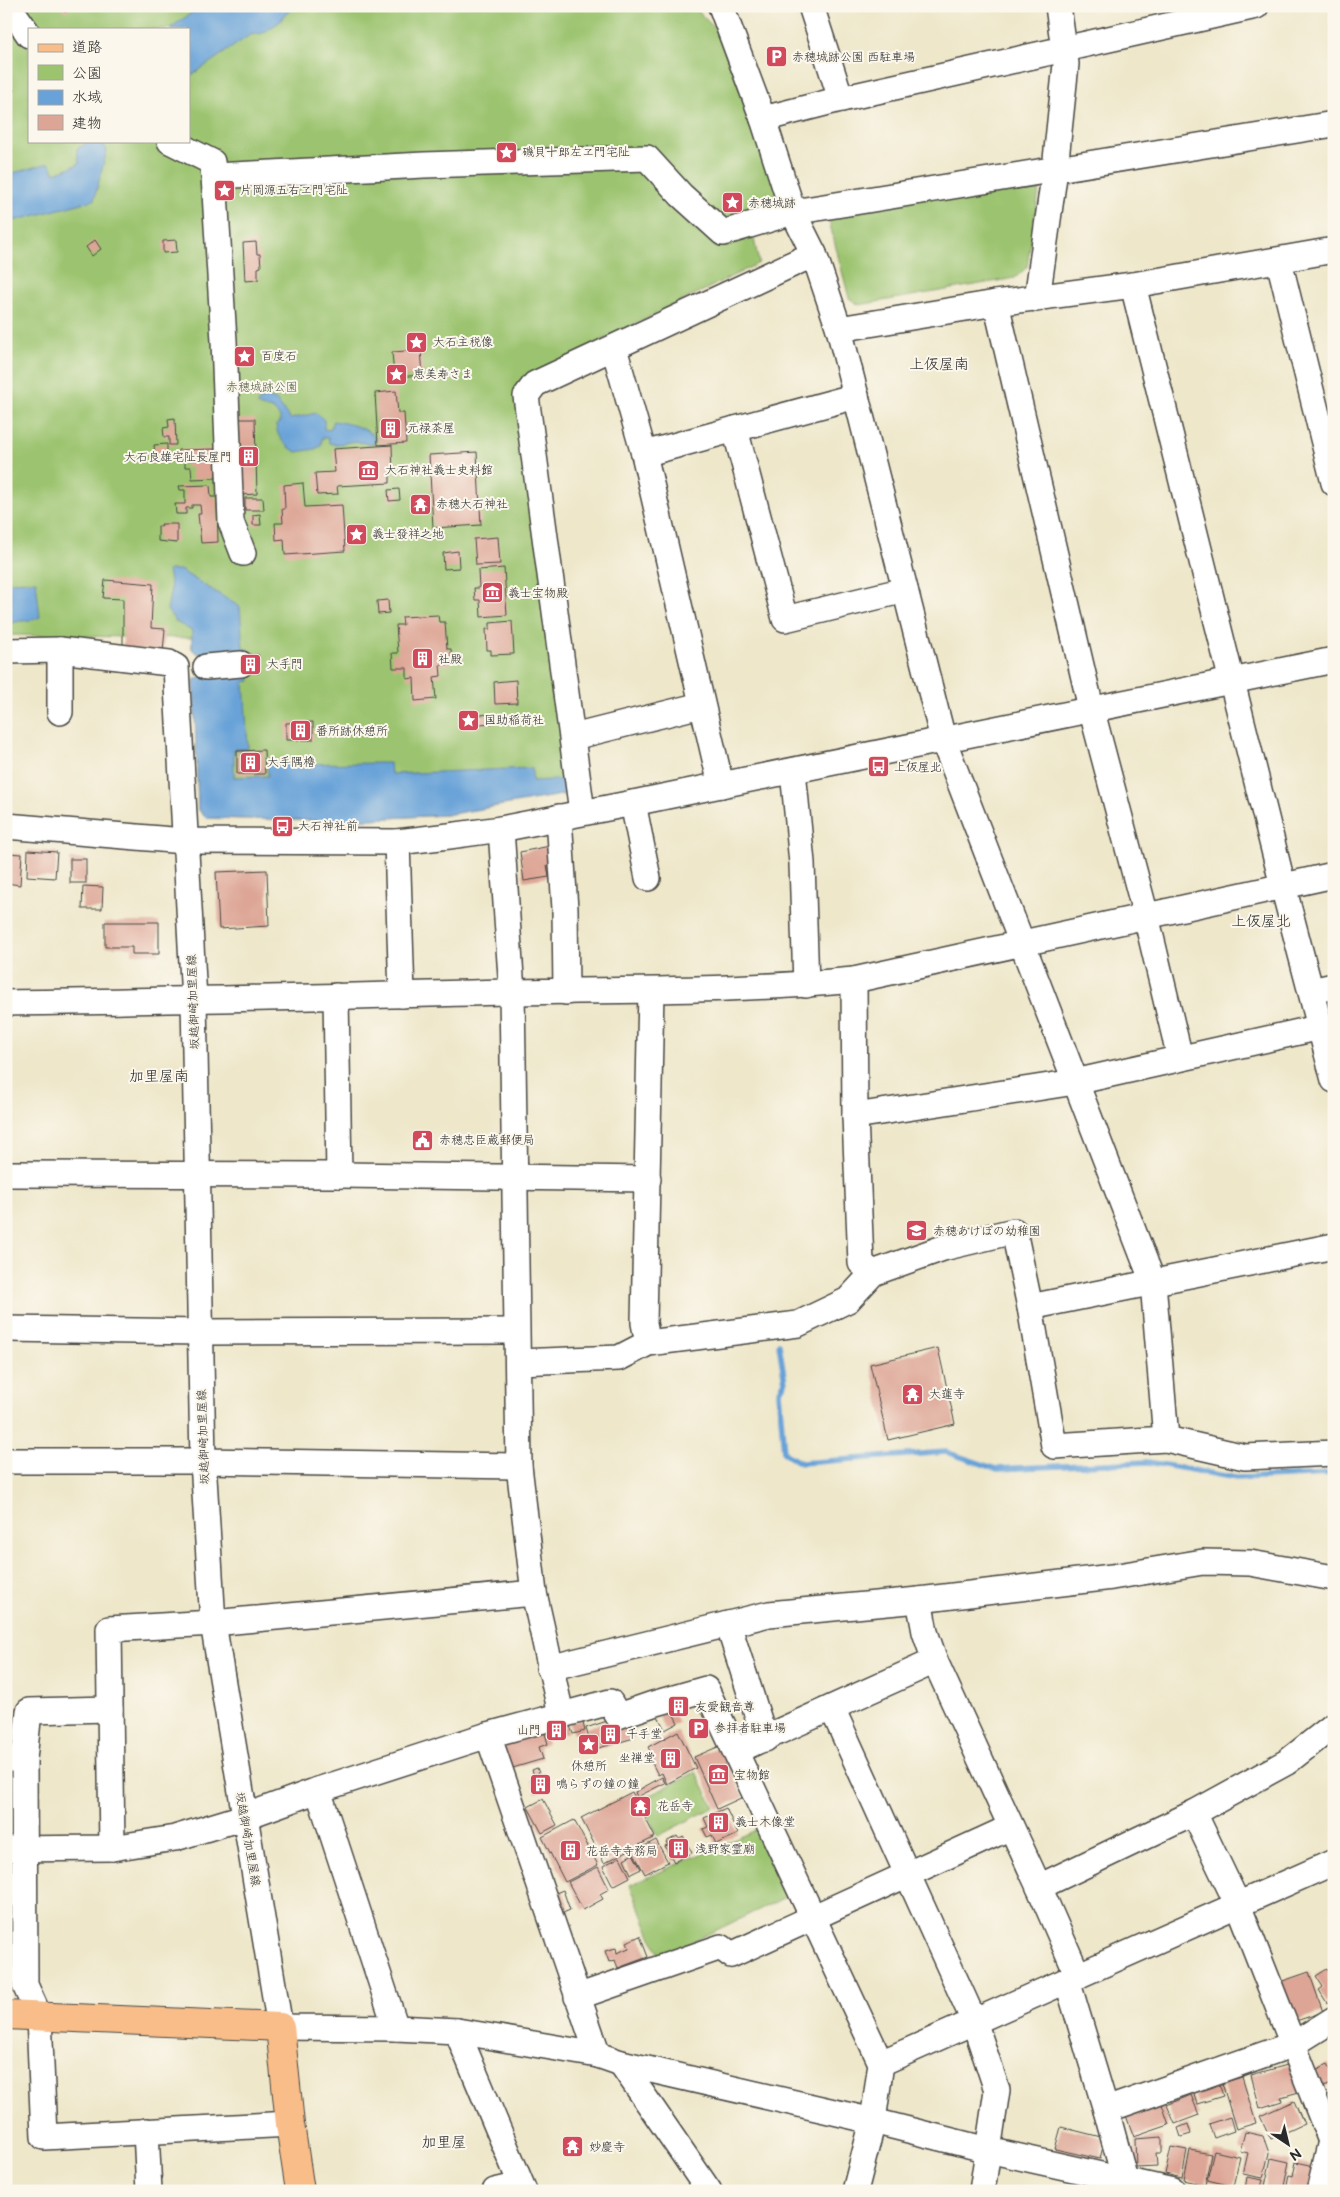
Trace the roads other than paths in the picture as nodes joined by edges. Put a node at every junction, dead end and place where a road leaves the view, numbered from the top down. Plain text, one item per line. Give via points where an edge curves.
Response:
1 (9, 6) edge
2 (721, 6) edge
3 (811, 6) edge
4 (1058, 6) edge
5 (1256, 6) edge
6 (28, 34) edge
7 (1064, 50) junction
8 (841, 99) junction
9 (763, 119) junction
10 (1334, 124) edge
11 (172, 142) edge
12 (1055, 170) junction
13 (214, 176) junction
14 (793, 212) junction
15 (1334, 250) edge
16 (814, 254) junction
17 (1279, 261) junction
18 (1133, 285) junction
19 (1037, 299) junction
20 (996, 303) junction
21 (839, 329) junction
22 (614, 348) junction
23 (856, 396) junction
24 (735, 429) junction
25 (644, 454) junction
26 (1334, 483) edge
27 (242, 553) dead end
28 (905, 590) junction
29 (60, 650) junction
30 (6, 651) edge
31 (1334, 660) edge
32 (242, 664) dead end
33 (206, 667) dead end
34 (1233, 680) junction
35 (701, 705) junction
36 (1091, 708) junction
37 (60, 712) dead end
38 (573, 738) junction
39 (943, 739) junction
40 (793, 771) junction
41 (721, 785) junction
42 (633, 803) junction
43 (571, 815) junction
44 (6, 826) edge
45 (501, 829) junction
46 (184, 841) junction
47 (397, 842) junction
48 (1334, 875) edge
49 (648, 878) dead end
50 (1283, 886) junction
51 (1146, 916) junction
52 (1022, 943) junction
53 (854, 980) junction
54 (806, 985) junction
55 (1322, 988) edge
56 (651, 991) junction
57 (512, 992) junction
58 (566, 992) junction
59 (402, 994) junction
60 (336, 996) junction
61 (194, 1000) junction
62 (6, 1004) edge
63 (1321, 1027) junction
64 (1180, 1058) junction
65 (1334, 1080) edge
66 (1075, 1082) junction
67 (854, 1116) junction
68 (6, 1174) edge
69 (196, 1175) junction
70 (339, 1175) junction
71 (513, 1177) junction
72 (648, 1179) junction
73 (1334, 1246) edge
74 (873, 1273) junction
75 (1153, 1282) junction
76 (1030, 1307) junction
77 (6, 1329) edge
78 (516, 1331) junction
79 (200, 1332) junction
80 (648, 1343) junction
81 (518, 1362) junction
82 (1166, 1439) junction
83 (1334, 1453) edge
84 (6, 1461) edge
85 (204, 1461) junction
86 (519, 1466) junction
87 (1334, 1578) edge
88 (534, 1593) junction
89 (919, 1600) junction
90 (213, 1623) junction
91 (728, 1624) junction
92 (935, 1661) junction
93 (550, 1668) junction
94 (832, 1708) junction
95 (110, 1709) junction
96 (561, 1714) junction
97 (1334, 1725) edge
98 (488, 1735) junction
99 (765, 1739) junction
100 (736, 1751) junction
101 (15, 1759) edge
102 (318, 1790) junction
103 (1194, 1813) junction
104 (244, 1817) junction
105 (1011, 1827) junction
106 (112, 1848) junction
107 (15, 1849) edge
108 (1334, 1862) edge
109 (907, 1874) junction
110 (1039, 1887) junction
111 (1238, 1906) junction
112 (814, 1918) junction
113 (1072, 1978) junction
114 (577, 1997) junction
115 (6, 2015) edge
116 (38, 2016) junction
117 (1334, 2019) edge
118 (974, 2021) junction
119 (280, 2027) junction
120 (396, 2028) junction
121 (457, 2031) junction
122 (1294, 2044) junction
123 (609, 2059) junction
124 (881, 2063) junction
125 (1106, 2110) junction
126 (873, 2121) junction
127 (290, 2124) junction
128 (146, 2130) junction
129 (1332, 2140) edge
130 (988, 2150) junction
131 (1129, 2185) edge
132 (522, 2188) edge
133 (705, 2189) edge
134 (149, 2191) edge
135 (300, 2191) edge
136 (495, 2191) edge
137 (855, 2191) edge
138 (982, 2191) edge
139 (1172, 2191) edge
140 (1319, 2191) edge

1 - 6 street
2 - 9 street
3 - 8 street
4 - 7 street
5 - 7 street
7 - 8 street
7 - 12 street via 1066,64
8 - 9 street
9 - 14 street
10 - 12 street
11 - 13 street via 212,162
12 - 14 street
12 - 19 street
13 - 14 street via 647,158 723,233
13 - 27 street via 231,522
14 - 16 street
15 - 17 street
16 - 21 street
16 - 22 street
17 - 18 street
17 - 26 street
18 - 19 street
18 - 34 street
19 - 20 street
20 - 21 street
20 - 36 street
21 - 23 street
22 - 25 street
22 - 38 street via 535,384 526,396
23 - 24 street
23 - 28 street
24 - 25 street
24 - 28 street via 785,619
25 - 35 street
28 - 39 street
29 - 30 street
29 - 37 street
29 - 46 street, 坂越御崎加里屋線 via 168,662 176,667
31 - 34 street
32 - 33 street
34 - 36 street
34 - 50 street
35 - 38 street
35 - 41 street
36 - 39 street
36 - 51 street
38 - 43 street
39 - 40 street
39 - 52 street
40 - 41 street
40 - 54 street via 802,863
41 - 42 street
42 - 43 street
42 - 49 street
43 - 45 street
43 - 58 street via 565,909
44 - 46 street
45 - 47 street
45 - 57 street
46 - 47 street
46 - 61 street, 坂越御崎加里屋線
47 - 59 street
48 - 50 street
50 - 51 street
50 - 55 street
51 - 52 street
51 - 64 street
52 - 53 street
52 - 66 street
53 - 54 street
53 - 67 street
54 - 56 street
55 - 63 street
56 - 58 street
56 - 72 street
57 - 58 street
57 - 59 street
57 - 71 street
59 - 60 street
60 - 61 street
60 - 70 street
61 - 62 street
61 - 69 street, 坂越御崎加里屋線
63 - 64 street
63 - 65 street
64 - 66 street
66 - 67 street
66 - 75 street
67 - 74 street via 861,1263
68 - 69 street
69 - 70 street
69 - 79 street, 坂越御崎加里屋線
70 - 71 street
71 - 72 street
71 - 78 street
72 - 80 street via 644,1323
73 - 75 street
74 - 76 street via 942,1248 1014,1231
74 - 80 street via 848,1300 798,1324
75 - 76 street
75 - 82 street
76 - 82 street via 1054,1446
77 - 79 street
78 - 79 street
78 - 81 street
79 - 85 street, 坂越御崎加里屋線
80 - 81 street via 619,1358
81 - 86 street
82 - 83 street via 1245,1457
84 - 85 street
85 - 86 street
85 - 90 street, 坂越御崎加里屋線
86 - 88 street
87 - 89 street via 1250,1563 1203,1562 1112,1577
88 - 90 street
88 - 93 street
89 - 91 street via 769,1614
89 - 92 street
90 - 95 street via 109,1629
90 - 104 street, 坂越御崎加里屋線
91 - 93 street
91 - 99 street
92 - 94 street
92 - 105 street
93 - 96 street
94 - 99 street
94 - 109 street
95 - 101 street via 29,1711
95 - 106 street
96 - 98 street
96 - 100 street via 610,1702 618,1716 706,1689
97 - 103 street via 1287,1762
98 - 102 street
98 - 114 street
99 - 100 street
100 - 112 street
101 - 107 street
102 - 104 street
102 - 120 street
103 - 110 street
103 - 111 street
104 - 106 street via 175,1838
104 - 119 street, 坂越御崎加里屋線
105 - 109 street
105 - 110 street
106 - 107 street
107 - 116 street via 25,1985
108 - 111 street
109 - 112 street
109 - 118 street
110 - 113 street
111 - 113 street
111 - 122 street
112 - 114 street via 731,1955 721,1947
112 - 124 street
113 - 118 street
113 - 125 street
114 - 123 street
115 - 116 main road
116 - 119 main road
116 - 128 street via 44,2137
117 - 122 street
118 - 124 street
118 - 130 street via 997,2090
119 - 120 street
119 - 127 main road, 坂越御崎加里屋線
120 - 121 street
121 - 123 street
121 - 132 street
122 - 125 street
122 - 129 street
123 - 126 street
123 - 133 street
124 - 126 street
125 - 131 street
126 - 130 street
126 - 137 street
127 - 128 street
127 - 135 main road, 坂越御崎加里屋線
128 - 134 street
129 - 140 street
130 - 131 street
130 - 138 street
131 - 139 street
132 - 136 street

